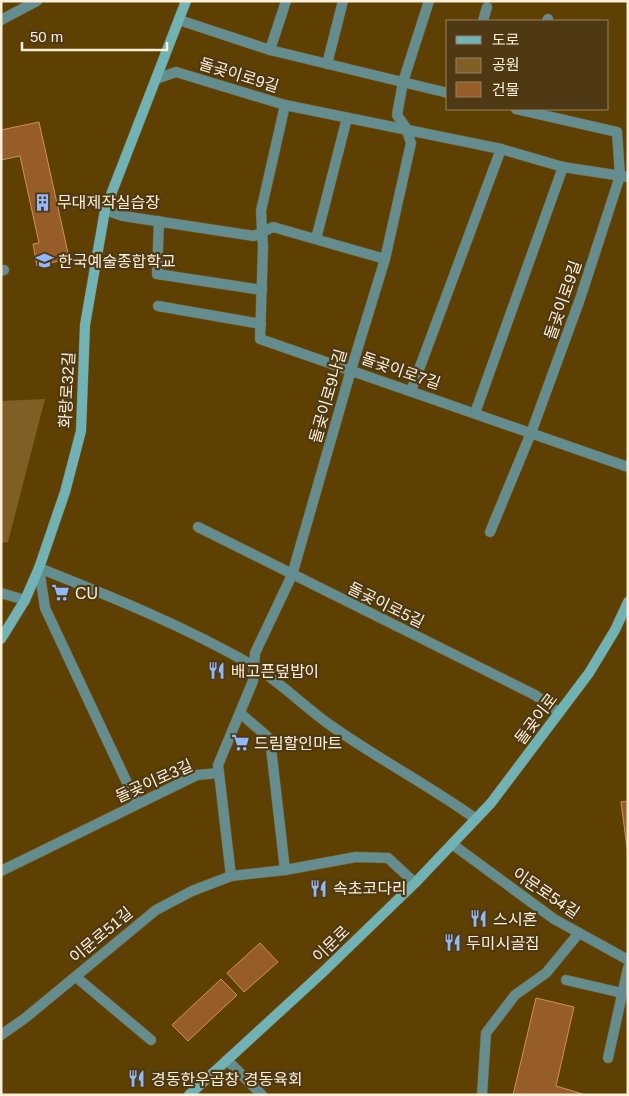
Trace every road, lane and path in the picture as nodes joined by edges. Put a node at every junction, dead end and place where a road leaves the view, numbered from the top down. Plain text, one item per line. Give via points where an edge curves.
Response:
1 (37, 1) edge
2 (186, 1) edge
3 (286, 1) edge
4 (343, 1) edge
5 (429, 1) edge
6 (487, 7) dead end
7 (1, 20) edge
8 (179, 20) junction
9 (484, 20) edge
10 (270, 50) junction
11 (326, 64) junction
12 (156, 78) junction
13 (404, 82) junction
14 (446, 92) edge
15 (285, 105) junction
16 (527, 110) edge
17 (347, 118) junction
18 (406, 128) junction
19 (501, 149) junction
20 (563, 167) junction
21 (624, 177) edge
22 (105, 210) junction
23 (159, 221) junction
24 (262, 232) junction
25 (316, 239) junction
26 (385, 258) junction
27 (262, 290) junction
28 (158, 306) dead end
29 (261, 324) junction
30 (351, 370) junction
31 (412, 391) junction
32 (475, 413) junction
33 (531, 433) junction
34 (628, 467) edge
35 (198, 527) dead end
36 (490, 532) dead end
37 (39, 568) junction
38 (292, 575) junction
39 (1, 593) edge
40 (24, 600) junction
41 (628, 602) edge
42 (1, 639) edge
43 (254, 666) junction
44 (240, 713) junction
45 (560, 713) junction
46 (219, 772) junction
47 (136, 804) junction
48 (476, 818) junction
49 (452, 844) junction
50 (285, 870) junction
51 (1, 871) edge
52 (231, 876) junction
53 (415, 883) junction
54 (579, 933) junction
55 (628, 960) edge
56 (628, 968) edge
57 (76, 977) junction
58 (566, 980) dead end
59 (622, 993) junction
60 (1, 1034) edge
61 (152, 1040) dead end
62 (608, 1058) dead end
63 (227, 1060) junction
64 (191, 1094) edge
65 (262, 1095) edge
66 (482, 1095) edge

1 - 7 street
2 - 8 street, 화랑로32길
3 - 10 street
4 - 11 street
5 - 13 street, 돌곶이로9나길
6 - 9 street
8 - 10 street
8 - 12 street, 화랑로32길
10 - 11 street
11 - 13 street
12 - 15 street, 돌곶이로9길 via 176,72
12 - 22 street, 화랑로32길
13 - 14 street
13 - 18 street, 돌곶이로9나길 via 397,115
15 - 17 street, 돌곶이로9길
15 - 24 street, 돌곶이로9길 via 261,211
16 - 21 street via 617,132
17 - 18 street, 돌곶이로9길
17 - 25 street
18 - 19 street, 돌곶이로9길
18 - 26 street, 돌곶이로9나길 via 411,143
19 - 20 street, 돌곶이로9길
19 - 31 street
20 - 21 street, 돌곶이로9길
20 - 32 street
21 - 33 street, 돌곶이로9길
22 - 23 street
22 - 37 street, 화랑로32길 via 85,325 81,431 66,492
23 - 24 street via 254,236
23 - 27 street via 157,274
24 - 25 street via 273,227
24 - 27 street, 돌곶이로9길
25 - 26 street
26 - 30 street, 돌곶이로9나길
27 - 29 street, 돌곶이로9길
28 - 29 street
29 - 30 street, 돌곶이로7길 via 260,339
30 - 31 street, 돌곶이로7길
30 - 38 street, 돌곶이로9나길
31 - 32 street, 돌곶이로7길
32 - 33 street, 돌곶이로7길
33 - 34 street, 돌곶이로7길
33 - 36 street
35 - 38 street, 돌곶이로5길
37 - 40 street, 화랑로32길
37 - 43 street via 136,606
37 - 47 street, 화랑로32길 via 45,608
38 - 43 street, 돌곶이로9나길 via 255,653
38 - 45 street, 돌곶이로5길 via 535,695
39 - 40 street
40 - 42 street, 화랑로32길
41 - 45 street, 돌곶이로 via 592,668
43 - 44 street, 돌곶이로3길 via 254,681
43 - 48 street via 332,727
44 - 46 street, 돌곶이로3길 via 218,765
44 - 50 street via 270,739
45 - 48 street, 돌곶이로
46 - 47 street, 돌곶이로3길 via 197,775
46 - 52 street
47 - 51 street, 돌곶이로3길
48 - 49 street, 돌곶이로
49 - 53 street, 이문로
49 - 54 street, 이문로54길 via 554,919
50 - 52 street, 이문로51길
50 - 53 street, 이문로51길 via 356,857 388,858
52 - 57 street, 이문로51길 via 156,910
53 - 63 street, 이문로
54 - 55 street, 이문로54길
54 - 66 street via 546,973 515,994 486,1033
56 - 59 street
57 - 60 street, 이문로51길
57 - 61 street
58 - 59 street
59 - 62 street
63 - 64 street, 이문로
63 - 65 street

